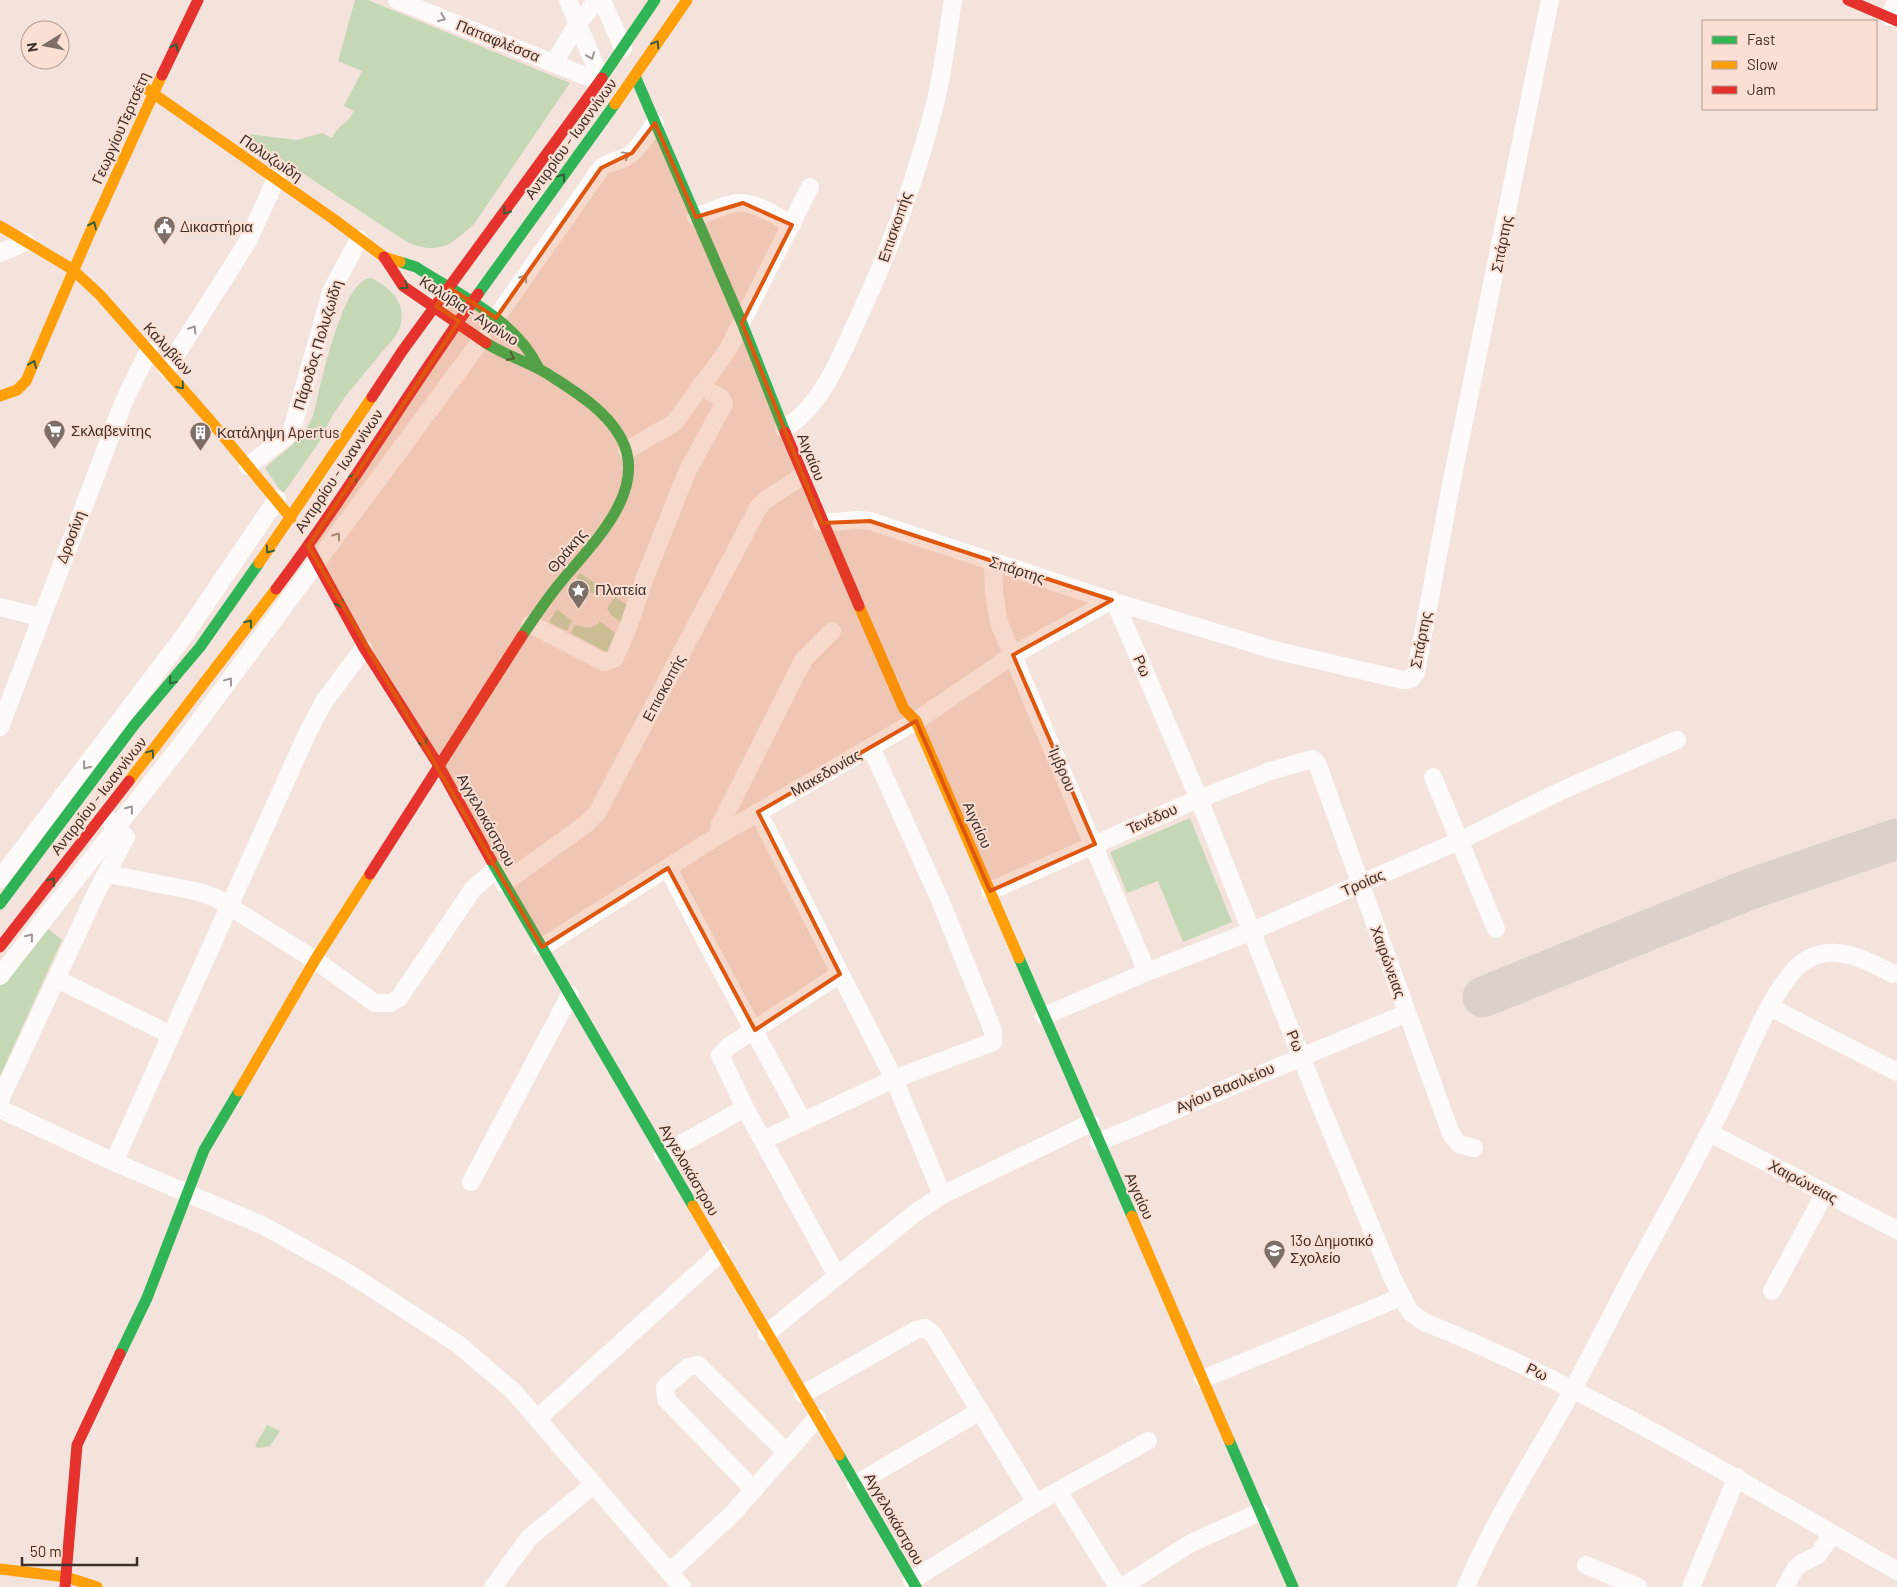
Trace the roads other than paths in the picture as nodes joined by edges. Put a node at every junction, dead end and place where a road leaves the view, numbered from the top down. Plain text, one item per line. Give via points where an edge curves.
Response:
1 (198, 0) edge
2 (396, 0) edge
3 (568, 0) edge
4 (597, 0) edge
5 (602, 0) edge
6 (656, 0) edge
7 (687, 0) edge
8 (953, 0) edge
9 (1550, 0) edge
10 (1848, 0) edge
11 (1897, 0) edge
12 (1893, 19) edge
13 (578, 22) junction
14 (623, 48) junction
15 (554, 63) junction
16 (635, 76) junction
17 (143, 80) joint
18 (601, 81) junction
19 (153, 91) junction
20 (135, 99) dead end
21 (655, 123) junction
22 (276, 179) junction
23 (810, 187) dead end
24 (696, 217) junction
25 (792, 225) junction
26 (0, 226) edge
27 (359, 239) junction
28 (26, 242) junction
29 (0, 253) edge
30 (384, 257) junction
31 (72, 270) junction
32 (450, 288) junction
33 (471, 301) junction
34 (436, 306) junction
35 (496, 318) junction
36 (459, 321) junction
37 (742, 323) junction
38 (482, 339) junction
39 (149, 350) junction
40 (538, 367) junction
41 (166, 369) junction
42 (700, 386) junction
43 (0, 396) edge
44 (784, 429) junction
45 (627, 450) junction
46 (248, 466) junction
47 (802, 476) junction
48 (277, 499) junction
49 (292, 518) junction
50 (822, 524) junction
51 (308, 546) junction
52 (993, 562) junction
53 (318, 563) junction
54 (1113, 601) junction
55 (0, 607) edge
56 (40, 617) junction
57 (530, 624) junction
58 (832, 631) dead end
59 (184, 636) junction
60 (200, 647) junction
61 (364, 648) junction
62 (1013, 655) junction
63 (6, 693) edge
64 (916, 721) junction
65 (0, 727) edge
66 (1677, 740) dead end
67 (871, 747) junction
68 (1317, 764) joint
69 (438, 766) junction
70 (1434, 777) dead end
71 (1199, 799) junction
72 (758, 812) junction
73 (110, 821) junction
74 (719, 835) junction
75 (1461, 840) junction
76 (1095, 844) junction
77 (668, 868) junction
78 (108, 874) junction
79 (500, 876) junction
80 (0, 879) edge
81 (1360, 884) junction
82 (990, 891) junction
83 (0, 904) edge
84 (229, 906) junction
85 (1496, 929) dead end
86 (1252, 931) junction
87 (0, 947) edge
88 (542, 947) junction
89 (315, 960) junction
90 (1147, 972) junction
91 (840, 974) junction
92 (1892, 974) dead end
93 (0, 976) edge
94 (57, 978) junction
95 (570, 995) junction
96 (1770, 1007) junction
97 (1407, 1013) junction
98 (1044, 1016) junction
99 (755, 1030) junction
100 (171, 1035) junction
101 (1301, 1056) junction
102 (1897, 1072) edge
103 (894, 1079) junction
104 (0, 1100) edge
105 (745, 1108) junction
106 (0, 1109) edge
107 (803, 1122) junction
108 (1091, 1123) junction
109 (1710, 1133) junction
110 (763, 1140) junction
111 (1099, 1142) junction
112 (1474, 1148) dead end
113 (663, 1154) junction
114 (114, 1162) junction
115 (471, 1182) dead end
116 (187, 1193) junction
117 (1825, 1193) junction
118 (942, 1195) junction
119 (1897, 1230) edge
120 (720, 1253) junction
121 (837, 1276) junction
122 (1772, 1291) dead end
123 (1401, 1297) junction
124 (767, 1333) junction
125 (1202, 1379) junction
126 (1572, 1389) junction
127 (803, 1394) junction
128 (980, 1411) junction
129 (817, 1418) junction
130 (537, 1419) junction
131 (1148, 1441) dead end
132 (787, 1453) junction
133 (1737, 1477) junction
134 (856, 1484) junction
135 (593, 1485) junction
136 (754, 1490) junction
137 (1058, 1491) junction
138 (1036, 1503) junction
139 (1260, 1512) junction
140 (1832, 1534) junction
141 (1586, 1565) dead end
142 (0, 1569) edge
143 (1897, 1571) edge
144 (670, 1572) junction
145 (65, 1582) edge
146 (914, 1583) edge
147 (501, 1584) edge
148 (98, 1587) edge
149 (682, 1587) edge
150 (1120, 1587) edge
151 (1293, 1587) edge
152 (1466, 1587) edge
153 (1638, 1587) edge
154 (1691, 1587) edge
155 (1785, 1587) edge

19 -> 1 main road, ΓεωργίουΤερτσέτη
2 -> 15 street, Παπαφλέσσα
3 - 13 street
4 - 13 street
5 - 14 street
6 - 14 main road, Αντιρρίου - Ιωαννίνων
16 -> 7 main road, Αντιρρίου - Ιωαννίνων
8 - 44 street, Επισκοπής via 934,108 880,272 830,379 803,416
9 - 54 street, Σπάρτης via 1414,676 1403,680 1274,650
10 - 12 main road
11 - 12 street
13 - 15 street
13 -> 18 street
14 - 18 main road, Αντιρρίου - Ιωαννίνων
15 - 18 street, Παπαφλέσσα
16 - 21 main road, Αιγαίου
33 -> 16 main road, Αντιρρίου - Ιωαννίνων
17 - 19 main road, Πολυζωίδη
17 - 20 main road, ΓεωργίουΤερτσέτη
18 -> 32 main road, Αντιρρίου - Ιωαννίνων
19 - 22 main road, Πολυζωίδη
31 -> 19 main road, ΓεωργίουΤερτσέτη
21 - 24 main road, Αιγαίου
35 -> 21 street via 601,168 632,153
22 - 27 main road, Πολυζωίδη
41 -> 22 street via 248,242
23 - 25 street
24 - 25 street via 730,204 743,203
24 - 37 main road, Αιγαίου
25 - 37 street
26 - 28 main road, Καλυβίων
27 - 30 main road, Πολυζωίδη
27 - 46 street, Πάροδος Πολυζωίδη via 331,292 292,430
28 - 29 street
28 - 31 main road, Καλυβίων
30 - 32 main road, Καλύβια - Αγρίνιο via 416,267
30 -> 34 main road, Καλύβια - Αγρίνιο via 396,280
31 - 39 main road, Καλυβίων via 100,295
43 -> 31 main road, ΓεωργίουΤερτσέτη via 17,390 26,381
32 - 33 main road, Καλύβια - Αγρίνιο
32 - 34 main road, Αντιρρίου - Ιωαννίνων
33 - 35 main road, Καλύβια - Αγρίνιο
33 - 36 main road, Αντιρρίου - Ιωαννίνων
34 - 36 main road, Καλύβια - Αγρίνιο
34 - 49 main road, Αντιρρίου - Ιωαννίνων via 403,350
35 - 40 main road, Καλύβια - Αγρίνιο via 530,350
36 - 38 main road, Καλύβια - Αγρίνιο
51 -> 36 main road, Αντιρρίου - Ιωαννίνων
37 - 42 street via 727,351
37 - 44 main road, Αιγαίου
38 -> 40 main road, Καλύβια - Αγρίνιο via 506,355
53 -> 38 street
39 - 41 main road, Καλυβίων
39 - 56 street, Δροσίνη via 124,402
40 - 45 main road, Θράκης via 595,405 615,426
41 -> 46 main road, Καλυβίων
42 - 45 street via 674,423
42 - 57 street via 721,398 724,404 687,472 614,659 604,662
44 - 47 main road, Αιγαίου
45 - 57 main road, Θράκης via 629,468 626,485 616,511 589,552 560,583
46 - 48 main road, Καλυβίων
47 - 50 main road, Αιγαίου
47 - 79 street, Επισκοπής via 758,508 597,813 586,824
48 - 49 main road, Καλυβίων
48 - 59 street
49 -> 60 main road, Αντιρρίου - Ιωαννίνων
50 - 52 street, Σπάρτης via 870,521
50 - 64 main road, Αιγαίου via 904,708
51 - 53 main road, Αγγελοκάστρου
73 -> 51 main road, Αντιρρίου - Ιωαννίνων
52 - 54 street, Σπάρτης
52 - 62 street, Ίμβρου via 996,610
53 -> 61 main road, Αγγελοκάστρου
73 -> 53 street via 188,736
54 - 62 street, Μακεδονίας
54 - 71 street, Ρω
55 - 56 street
56 - 63 street, Δροσίνη
57 - 69 main road, Θράκης
58 - 74 street via 804,659 720,827
59 - 60 street
59 -> 80 street
60 -> 83 main road, Αντιρρίου - Ιωαννίνων via 135,724
61 -> 69 main road, Αγγελοκάστρου
61 - 84 street via 323,704 306,736
62 - 64 street, Μακεδονίας
62 - 76 street, Ίμβρου
63 - 65 street, Δροσίνη
64 - 67 street, Μακεδονίας
64 - 82 main road, Αιγαίου
66 - 75 street, Τροίας via 1563,790
67 - 72 street, Μακεδονίας
67 - 103 street via 940,900 994,1034 991,1044
68 - 71 street, Τενέδου via 1316,760 1310,759
68 - 81 street, Χαιρώνειας
69 - 79 main road, Αγγελοκάστρου
69 - 89 main road, Θράκης
70 - 75 street
71 - 76 street, Τενέδου
71 - 86 street, Ρω
72 - 74 street, Μακεδονίας
72 - 91 street
73 - 78 street via 126,837
87 -> 73 main road, Αντιρρίου - Ιωαννίνων
93 -> 73 street
74 - 77 street, Μακεδονίας
75 - 81 street, Τροίας
75 - 85 street
76 - 82 street, Τενέδου
76 - 90 street, Ίμβρου
77 - 88 street, Μακεδονίας
77 - 99 street via 717,966
78 - 84 street, Επισκοπής via 200,892
78 - 94 street
79 - 88 main road, Αγγελοκάστρου
79 - 89 street, Επισκοπής via 473,889 399,998 390,1003 375,1003
81 - 86 street, Τροίας
81 - 97 street, Χαιρώνειας
82 - 98 main road, Αιγαίου
84 - 89 street, Επισκοπής
84 - 100 street
86 - 90 street, Τροίας
86 - 101 street, Ρω
88 - 95 main road, Αγγελοκάστρου
89 - 116 main road, Θράκης via 213,1132
90 - 98 street, Τροίας
91 - 99 street
91 - 103 street
92 - 96 street via 1843,953 1822,954 1797,967
94 - 100 street
94 - 104 street
95 - 113 main road, Αγγελοκάστρου
95 - 115 street
96 - 102 street
96 - 109 street
97 - 101 street, Αγίου Βασιλείου
97 - 112 street, Χαιρώνειας via 1451,1134 1459,1144
98 - 108 main road, Αιγαίου
99 - 105 street via 721,1053
99 - 107 street
100 - 114 street
101 - 111 street, Αγίου Βασιλείου
101 - 123 street, Ρω
103 - 107 street
103 - 118 street
105 - 110 street
105 - 113 street
106 - 114 street
107 - 110 street
108 - 111 main road, Αιγαίου
108 - 118 street
109 - 117 street, Χαιρώνειας
109 - 126 street
110 - 121 street
111 - 125 main road, Αιγαίου
113 - 120 main road, Αγγελοκάστρου
114 - 116 street
116 - 130 street via 264,1226 345,1271 437,1330 508,1386
116 - 145 main road, Θράκης via 146,1298 77,1445
117 - 119 street, Χαιρώνειας
117 - 122 street
118 - 121 street via 908,1218
120 - 124 main road, Αγγελοκάστρου
120 - 130 street
121 - 124 street
123 - 125 street
123 - 126 street, Ρω via 1410,1312 1424,1322
124 - 127 main road, Αγγελοκάστρου
125 - 139 main road, Αιγαίου
126 - 133 street, Ρω
126 - 152 street via 1494,1528
127 - 128 street via 916,1330 925,1328 933,1334
127 - 129 main road, Αγγελοκάστρου
128 - 134 street
128 - 138 street
129 - 132 street
129 - 134 main road, Αγγελοκάστρου
130 - 135 street
131 - 137 street
132 - 136 street
132 - 136 street via 698,1365 688,1367 665,1387 666,1399
133 - 140 street, Ρω
133 - 154 street
134 - 146 main road, Αγγελοκάστρου
135 - 144 street
135 - 147 street via 529,1538
136 - 144 street
137 - 138 street
137 - 150 street
138 - 146 street
139 - 150 street via 1191,1543
139 - 151 main road, Αιγαίου
140 - 143 street, Ρω
140 - 155 street via 1818,1555 1795,1570
141 - 153 street
142 - 145 main road
144 - 149 street
145 - 148 main road

